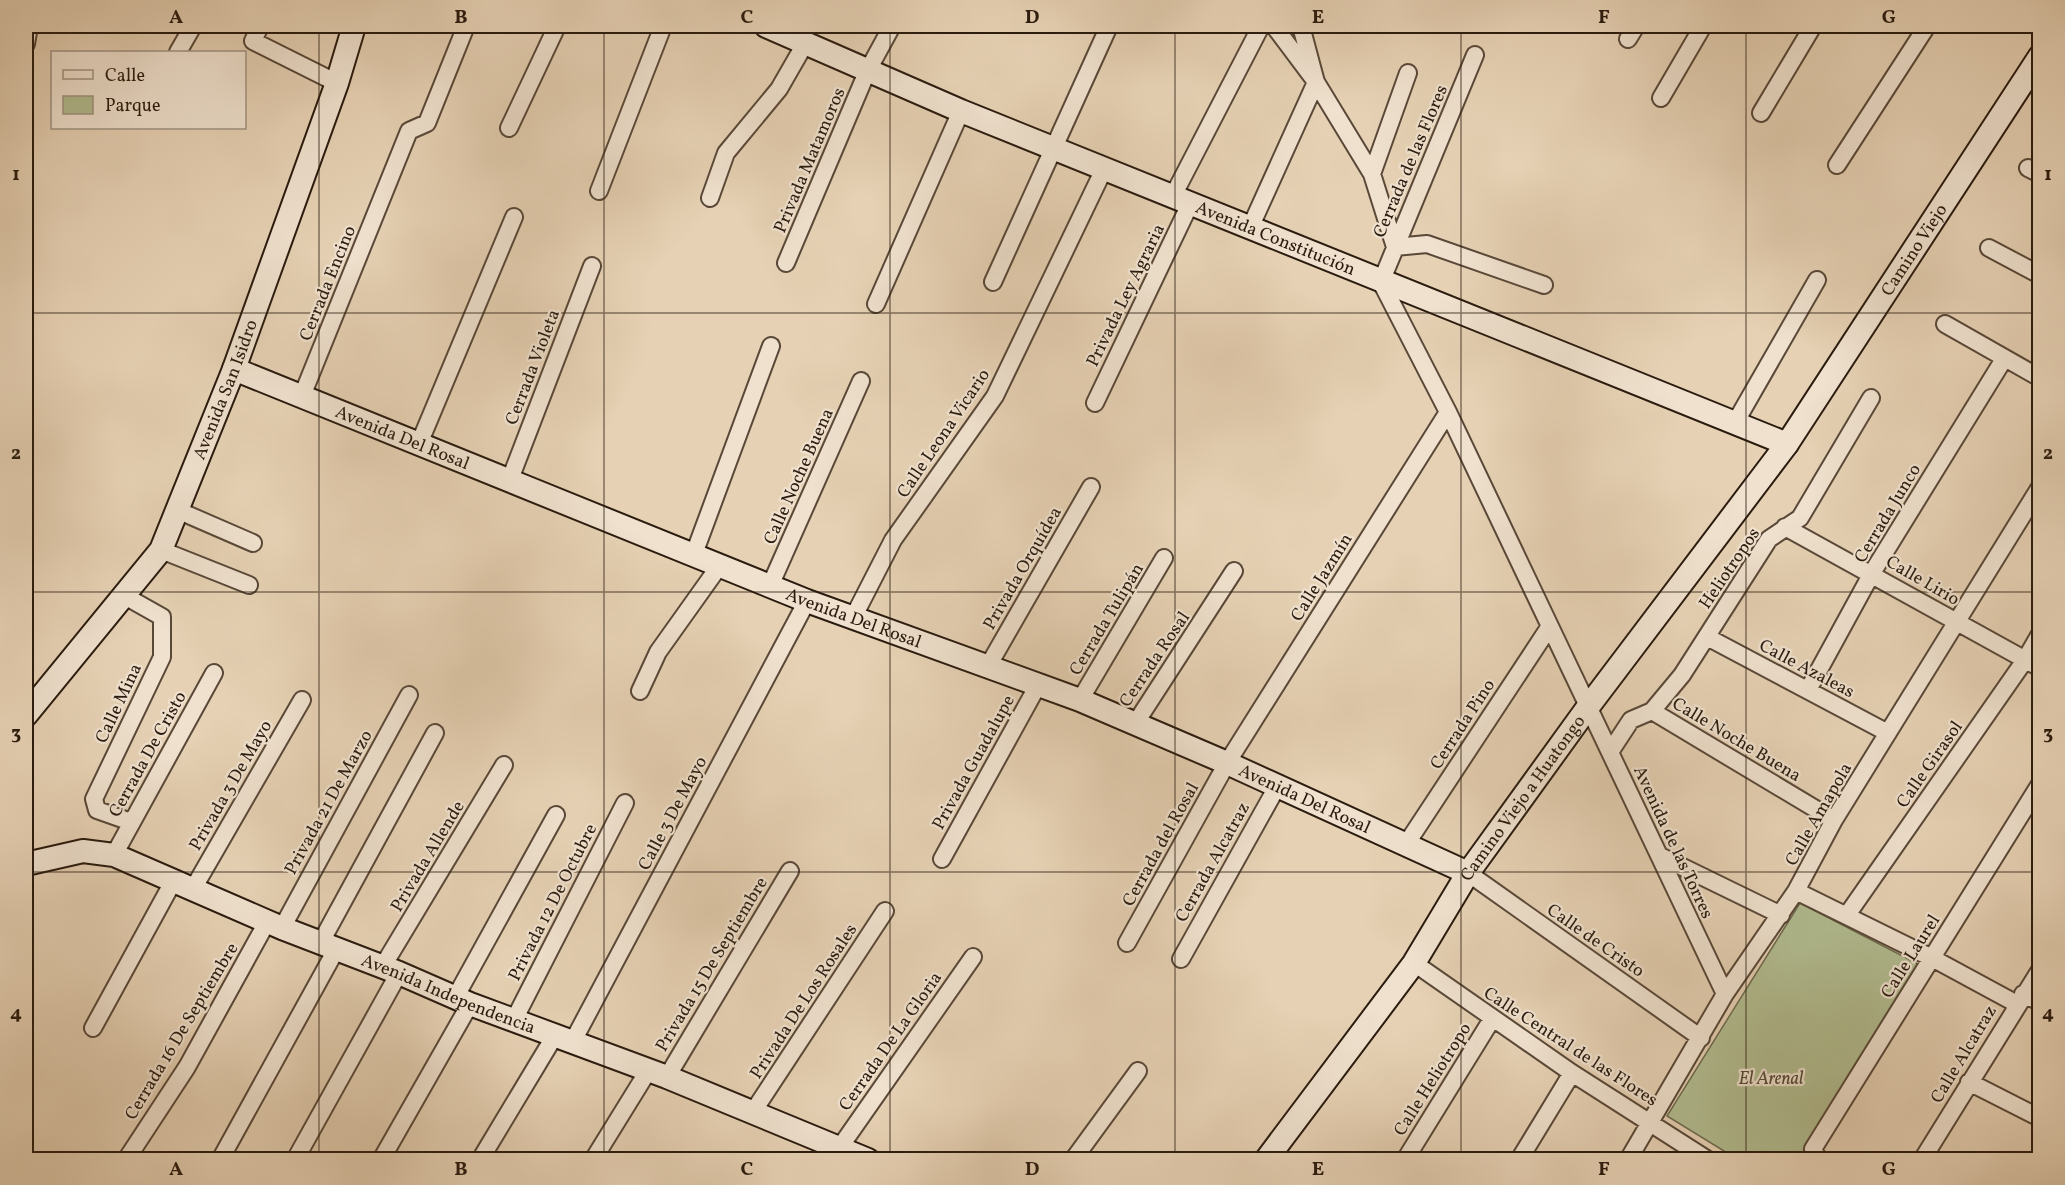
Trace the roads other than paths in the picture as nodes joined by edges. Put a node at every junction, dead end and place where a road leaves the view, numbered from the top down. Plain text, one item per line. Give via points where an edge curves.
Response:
1 (29, 26) edge
2 (193, 26) edge
3 (260, 26) edge
4 (354, 26) edge
5 (466, 26) edge
6 (557, 26) edge
7 (663, 26) edge
8 (766, 26) edge
9 (892, 26) edge
10 (1109, 26) edge
11 (1261, 26) edge
12 (1274, 26) edge
13 (1301, 26) edge
14 (1703, 26) edge
15 (1813, 26) edge
16 (1927, 26) edge
17 (806, 42) junction
18 (26, 44) edge
19 (179, 51) edge
20 (1475, 55) dead end
21 (2040, 56) edge
22 (867, 72) junction
23 (1408, 73) dead end
24 (1316, 82) junction
25 (337, 83) junction
26 (1661, 98) dead end
27 (961, 111) junction
28 (1761, 113) dead end
29 (509, 128) dead end
30 (1052, 147) junction
31 (1837, 165) dead end
32 (1105, 167) junction
33 (1372, 174) junction
34 (599, 191) dead end
35 (710, 198) dead end
36 (1181, 200) junction
37 (514, 217) dead end
38 (1250, 228) junction
39 (1395, 247) junction
40 (1989, 248) dead end
41 (786, 263) dead end
42 (592, 266) dead end
43 (2040, 275) edge
44 (1817, 279) dead end
45 (993, 282) dead end
46 (1381, 282) junction
47 (1544, 285) dead end
48 (876, 304) dead end
49 (1945, 324) dead end
50 (771, 346) dead end
51 (2004, 359) junction
52 (234, 369) junction
53 (2040, 378) edge
54 (861, 381) dead end
55 (303, 396) junction
56 (1871, 398) dead end
57 (1095, 404) dead end
58 (1448, 412) junction
59 (1735, 423) junction
60 (419, 444) junction
61 (1787, 444) junction
62 (509, 482) junction
63 (1091, 487) dead end
64 (2040, 487) edge
65 (177, 510) junction
66 (1785, 527) junction
67 (253, 543) dead end
68 (161, 550) junction
69 (694, 554) junction
70 (1164, 558) dead end
71 (720, 565) junction
72 (1234, 571) dead end
73 (1872, 573) junction
74 (249, 585) dead end
75 (770, 586) junction
76 (123, 595) junction
77 (807, 601) junction
78 (853, 618) junction
79 (1958, 623) junction
80 (1550, 626) junction
81 (2040, 633) edge
82 (1707, 637) junction
83 (2032, 664) edge
84 (987, 668) junction
85 (214, 673) dead end
86 (1038, 685) junction
87 (1808, 690) junction
88 (640, 691) dead end
89 (409, 695) dead end
90 (302, 700) dead end
91 (1080, 700) junction
92 (1588, 707) junction
93 (1652, 711) junction
94 (26, 715) edge
95 (1135, 724) junction
96 (435, 733) dead end
97 (1888, 734) junction
98 (1610, 752) junction
99 (1227, 763) junction
100 (504, 765) dead end
101 (2040, 784) edge
102 (1278, 785) junction
103 (625, 803) dead end
104 (556, 815) dead end
105 (1834, 820) junction
106 (131, 822) junction
107 (1407, 843) junction
108 (114, 855) junction
109 (1660, 856) junction
110 (942, 859) dead end
111 (26, 864) edge
112 (790, 871) dead end
113 (1468, 873) junction
114 (184, 885) junction
115 (1796, 891) junction
116 (885, 912) dead end
117 (1781, 915) junction
118 (1847, 915) junction
119 (275, 925) junction
120 (1127, 943) dead end
121 (329, 945) junction
122 (972, 957) dead end
123 (1932, 958) junction
124 (1181, 959) dead end
125 (1414, 963) junction
126 (391, 970) junction
127 (2040, 970) edge
128 (1725, 994) junction
129 (2020, 999) junction
130 (463, 1001) junction
131 (2040, 1002) edge
132 (1492, 1019) junction
133 (513, 1020) junction
134 (93, 1028) dead end
135 (1701, 1038) junction
136 (563, 1040) junction
137 (1138, 1071) dead end
138 (1572, 1073) junction
139 (657, 1074) junction
140 (1969, 1082) junction
141 (753, 1112) junction
142 (2040, 1118) edge
143 (1651, 1122) junction
144 (835, 1153) edge
145 (1816, 1154) edge
146 (126, 1160) edge
147 (220, 1160) edge
148 (295, 1160) edge
149 (381, 1160) edge
150 (480, 1160) edge
151 (593, 1160) edge
152 (868, 1160) edge
153 (1072, 1160) edge
154 (1266, 1160) edge
155 (1405, 1160) edge
156 (1519, 1160) edge
157 (1628, 1160) edge
158 (1707, 1160) edge
159 (1922, 1160) edge

1 - 18 street
2 - 19 street
3 - 25 street via 253,41
4 - 25 main road, Avenida San Isidro
5 - 55 street, Cerrada Encino via 427,123 409,131
6 - 29 street
7 - 34 street
8 - 17 main road, Avenida Constitución
9 - 22 street, Privada Matamoros
10 - 30 street
11 - 36 street, Privada Ley Agraria
12 - 24 street
13 - 24 street
14 - 26 street
15 - 28 street
16 - 31 street
17 - 22 main road, Avenida Constitución
17 - 35 street via 779,89 726,153
20 - 39 street, Cerrada de las Flores
21 - 61 main road, Camino Viejo
22 - 27 main road, Avenida Constitución
22 - 41 street, Privada Matamoros
23 - 33 street
24 - 33 street
24 - 38 street
25 - 52 main road, Avenida San Isidro
27 - 30 main road, Avenida Constitución
27 - 48 street
30 - 32 main road, Avenida Constitución
30 - 45 street
32 - 36 main road, Avenida Constitución
32 - 78 street, Calle Leona Vicario via 995,396 892,540
33 - 39 street
36 - 38 main road, Avenida Constitución
36 - 57 street, Privada Ley Agraria
37 - 60 street
38 - 46 main road, Avenida Constitución
39 - 46 street, Cerrada de las Flores
39 - 47 street via 1427,244
40 - 43 street
42 - 62 street, Cerrada Violeta
44 - 59 street
46 - 58 street, Avenida de las Torres
46 - 59 main road, Avenida Constitución
49 - 51 street
50 - 69 street
51 - 53 street
51 - 73 street, Cerrada Junco
52 - 55 main road, Avenida Del Rosal
52 - 65 main road, Avenida San Isidro
54 - 75 street, Calle Noche Buena
55 - 60 main road, Avenida Del Rosal
56 - 66 street, Heliotropos via 1800,518
58 - 80 street, Avenida de las Torres
58 - 99 street, Calle Jazmín
59 - 61 main road, Avenida Constitución
60 - 62 main road, Avenida Del Rosal
61 - 92 main road, Camino Viejo a Huatongo
62 - 69 main road, Avenida Del Rosal
63 - 84 street, Privada Orquídea
64 - 79 street, Calle Amapola
65 - 67 street
65 - 68 main road, Avenida San Isidro
66 - 73 street, Calle Lirio
66 - 82 street, Heliotropos via 1768,539
68 - 74 street
68 - 76 main road, Avenida San Isidro
69 - 71 main road, Avenida Del Rosal
70 - 91 street, Cerrada Tulipán
71 - 75 main road, Avenida Del Rosal
71 - 88 street via 658,652
72 - 95 street, Cerrada Rosal
73 - 79 street, Calle Lirio
73 - 87 street, Cerrada Junco
75 - 77 main road, Avenida Del Rosal
76 - 94 main road, Avenida San Isidro
76 - 106 street, Calle Mina via 162,617 162,657 94,799 97,810
77 - 78 main road, Avenida Del Rosal
77 - 136 street, Calle 3 De Mayo
78 - 84 main road, Avenida Del Rosal
79 - 83 street, Calle Lirio
79 - 97 street, Calle Amapola
80 - 92 street, Avenida de las Torres
80 - 107 street, Cerrada Pino
81 - 83 street, Calle Girasol
82 - 87 street, Calle Azaleas
82 - 93 street, Heliotropos
83 - 118 street, Calle Girasol
84 - 86 main road, Avenida Del Rosal
85 - 106 street, Cerrada De Cristo
86 - 91 main road, Avenida Del Rosal
86 - 110 street, Privada Guadalupe
87 - 97 street, Calle Azaleas
89 - 119 street, Privada 21 De Marzo
90 - 114 street, Privada 3 De Mayo
91 - 95 main road, Avenida Del Rosal
92 - 98 street, Avenida de las Torres
92 - 113 main road, Camino Viejo a Huatongo
93 - 98 street, Heliotropos via 1631,720
93 - 105 street, Calle Noche Buena
95 - 99 main road, Avenida Del Rosal
96 - 121 street
97 - 105 street, Calle Amapola
98 - 109 street, Avenida de las Torres
99 - 102 main road, Avenida Del Rosal
99 - 120 street, Cerrada del Rosal
100 - 126 street, Privada Allende
101 - 123 street, Calle Laurel
102 - 107 main road, Avenida Del Rosal
102 - 124 street, Cerrada Alcatraz
103 - 133 street, Privada 12 De Octubre
104 - 130 street
105 - 115 street, Calle Amapola
106 - 108 street, Cerrada De Cristo
107 - 113 main road, Avenida Del Rosal
108 - 111 main road, Avenida Independencia via 83,851
108 - 114 main road, Avenida Independencia
109 - 117 street
109 - 128 street, Avenida de las Torres
112 - 139 street, Privada 15 De Septiembre
113 - 125 main road, Camino Viejo a Huatongo
113 - 135 street, Calle de Cristo
114 - 119 main road, Avenida Independencia
114 - 134 street, Privada 3 De Mayo
115 - 117 street, Calle Amapola
115 - 118 street
116 - 141 street, Privada De Los Rosales
117 - 128 street, Calle Amapola
118 - 123 street
119 - 121 main road, Avenida Independencia
119 - 146 street, Cerrada 16 De Septiembre
121 - 126 main road, Avenida Independencia
121 - 147 street
122 - 144 street, Cerrada De La Gloria
123 - 129 street
123 - 145 street, Calle Laurel
125 - 132 street, Calle Central de las Flores
125 - 154 main road, Camino Viejo a Huatongo
126 - 130 main road, Avenida Independencia
126 - 148 street, Privada Allende
127 - 129 street, Calle Alcatraz
128 - 135 street, Calle Amapola
129 - 131 street
129 - 140 street, Calle Alcatraz
130 - 133 main road, Avenida Independencia
130 - 149 street
132 - 138 street, Calle Central de las Flores
132 - 155 street, Calle Heliotropo
133 - 136 main road, Avenida Independencia
135 - 143 street, Calle Amapola
136 - 139 main road, Avenida Independencia
136 - 150 street, Calle 3 De Mayo
137 - 153 street
138 - 143 street, Calle Central de las Flores
138 - 156 street
139 - 141 main road, Avenida Independencia
139 - 151 street, Privada 15 De Septiembre
140 - 142 street
140 - 159 street, Calle Alcatraz
141 - 144 main road, Avenida Independencia
143 - 157 street, Calle Amapola
143 - 158 street, Calle Central de las Flores
144 - 152 main road, Avenida Independencia

